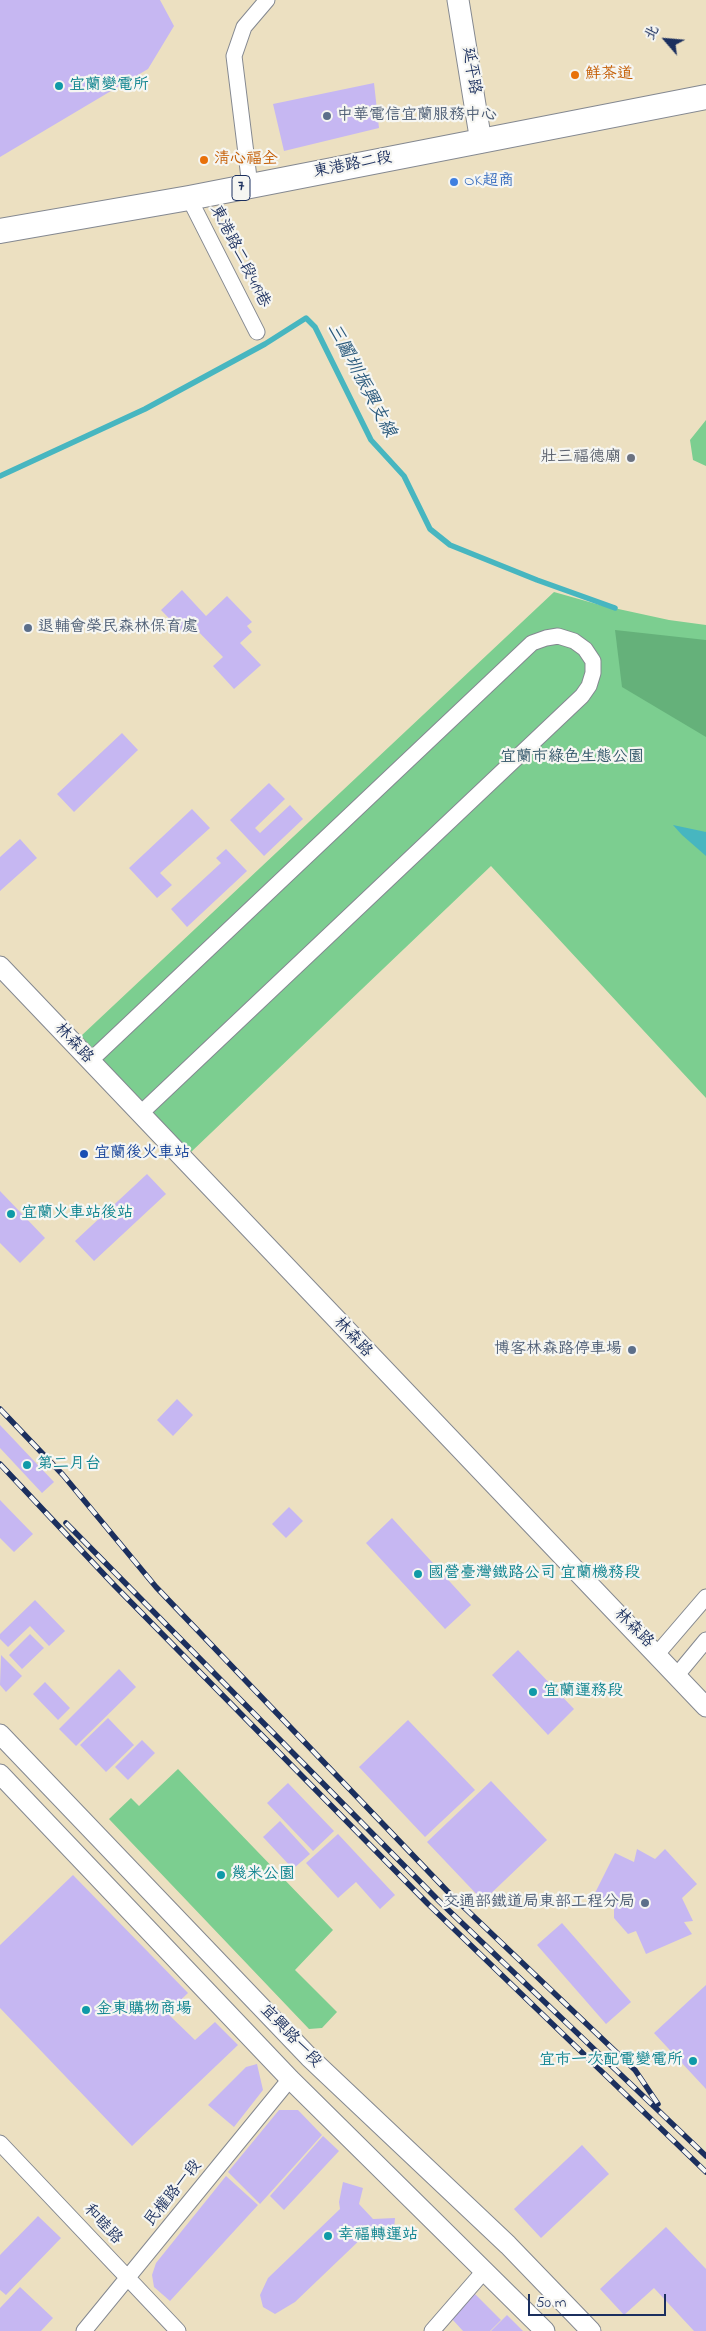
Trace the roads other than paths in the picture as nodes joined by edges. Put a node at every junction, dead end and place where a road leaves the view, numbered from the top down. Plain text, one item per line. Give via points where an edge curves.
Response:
1 (267, 0) edge
2 (458, 0) edge
3 (706, 97) edge
4 (481, 142) junction
5 (250, 186) junction
6 (189, 198) junction
7 (0, 231) edge
8 (257, 332) dead end
9 (0, 966) edge
10 (90, 1061) junction
11 (140, 1114) junction
12 (706, 1596) edge
13 (706, 1640) edge
14 (657, 1654) junction
15 (678, 1675) junction
16 (706, 1707) edge
17 (0, 1734) edge
18 (0, 1774) edge
19 (290, 2079) junction
20 (0, 2143) edge
21 (485, 2270) junction
22 (127, 2278) junction
23 (84, 2331) edge
24 (178, 2331) edge
25 (432, 2331) edge
26 (545, 2331) edge
27 (591, 2331) edge

1 - 5 street via 244,27 234,56
2 - 4 main road, 延平路
3 - 4 main road, 東港路二段 / 7
4 - 5 main road, 東港路二段 / 7
5 - 6 main road, 東港路二段 / 7
6 - 7 main road, 東港路二段 / 7
6 - 8 street, 東港路二段419巷
9 - 10 street, 林森路
10 - 11 street, 林森路
10 - 11 street via 532,643 558,636 585,649 592,661 593,673 582,696
11 - 14 street, 林森路
12 - 14 street
13 - 15 street
14 - 15 street, 林森路
15 - 16 street, 林森路
17 - 27 street, 宜興路一段 via 308,2057 508,2245
18 - 19 street, 宜興路一段
19 - 21 street, 宜興路一段
19 - 22 street, 民權路一段
20 - 22 street, 和睦路
21 - 25 street
21 - 26 street, 宜興路一段
22 - 23 street, 民權路一段
22 - 24 street, 和睦路

